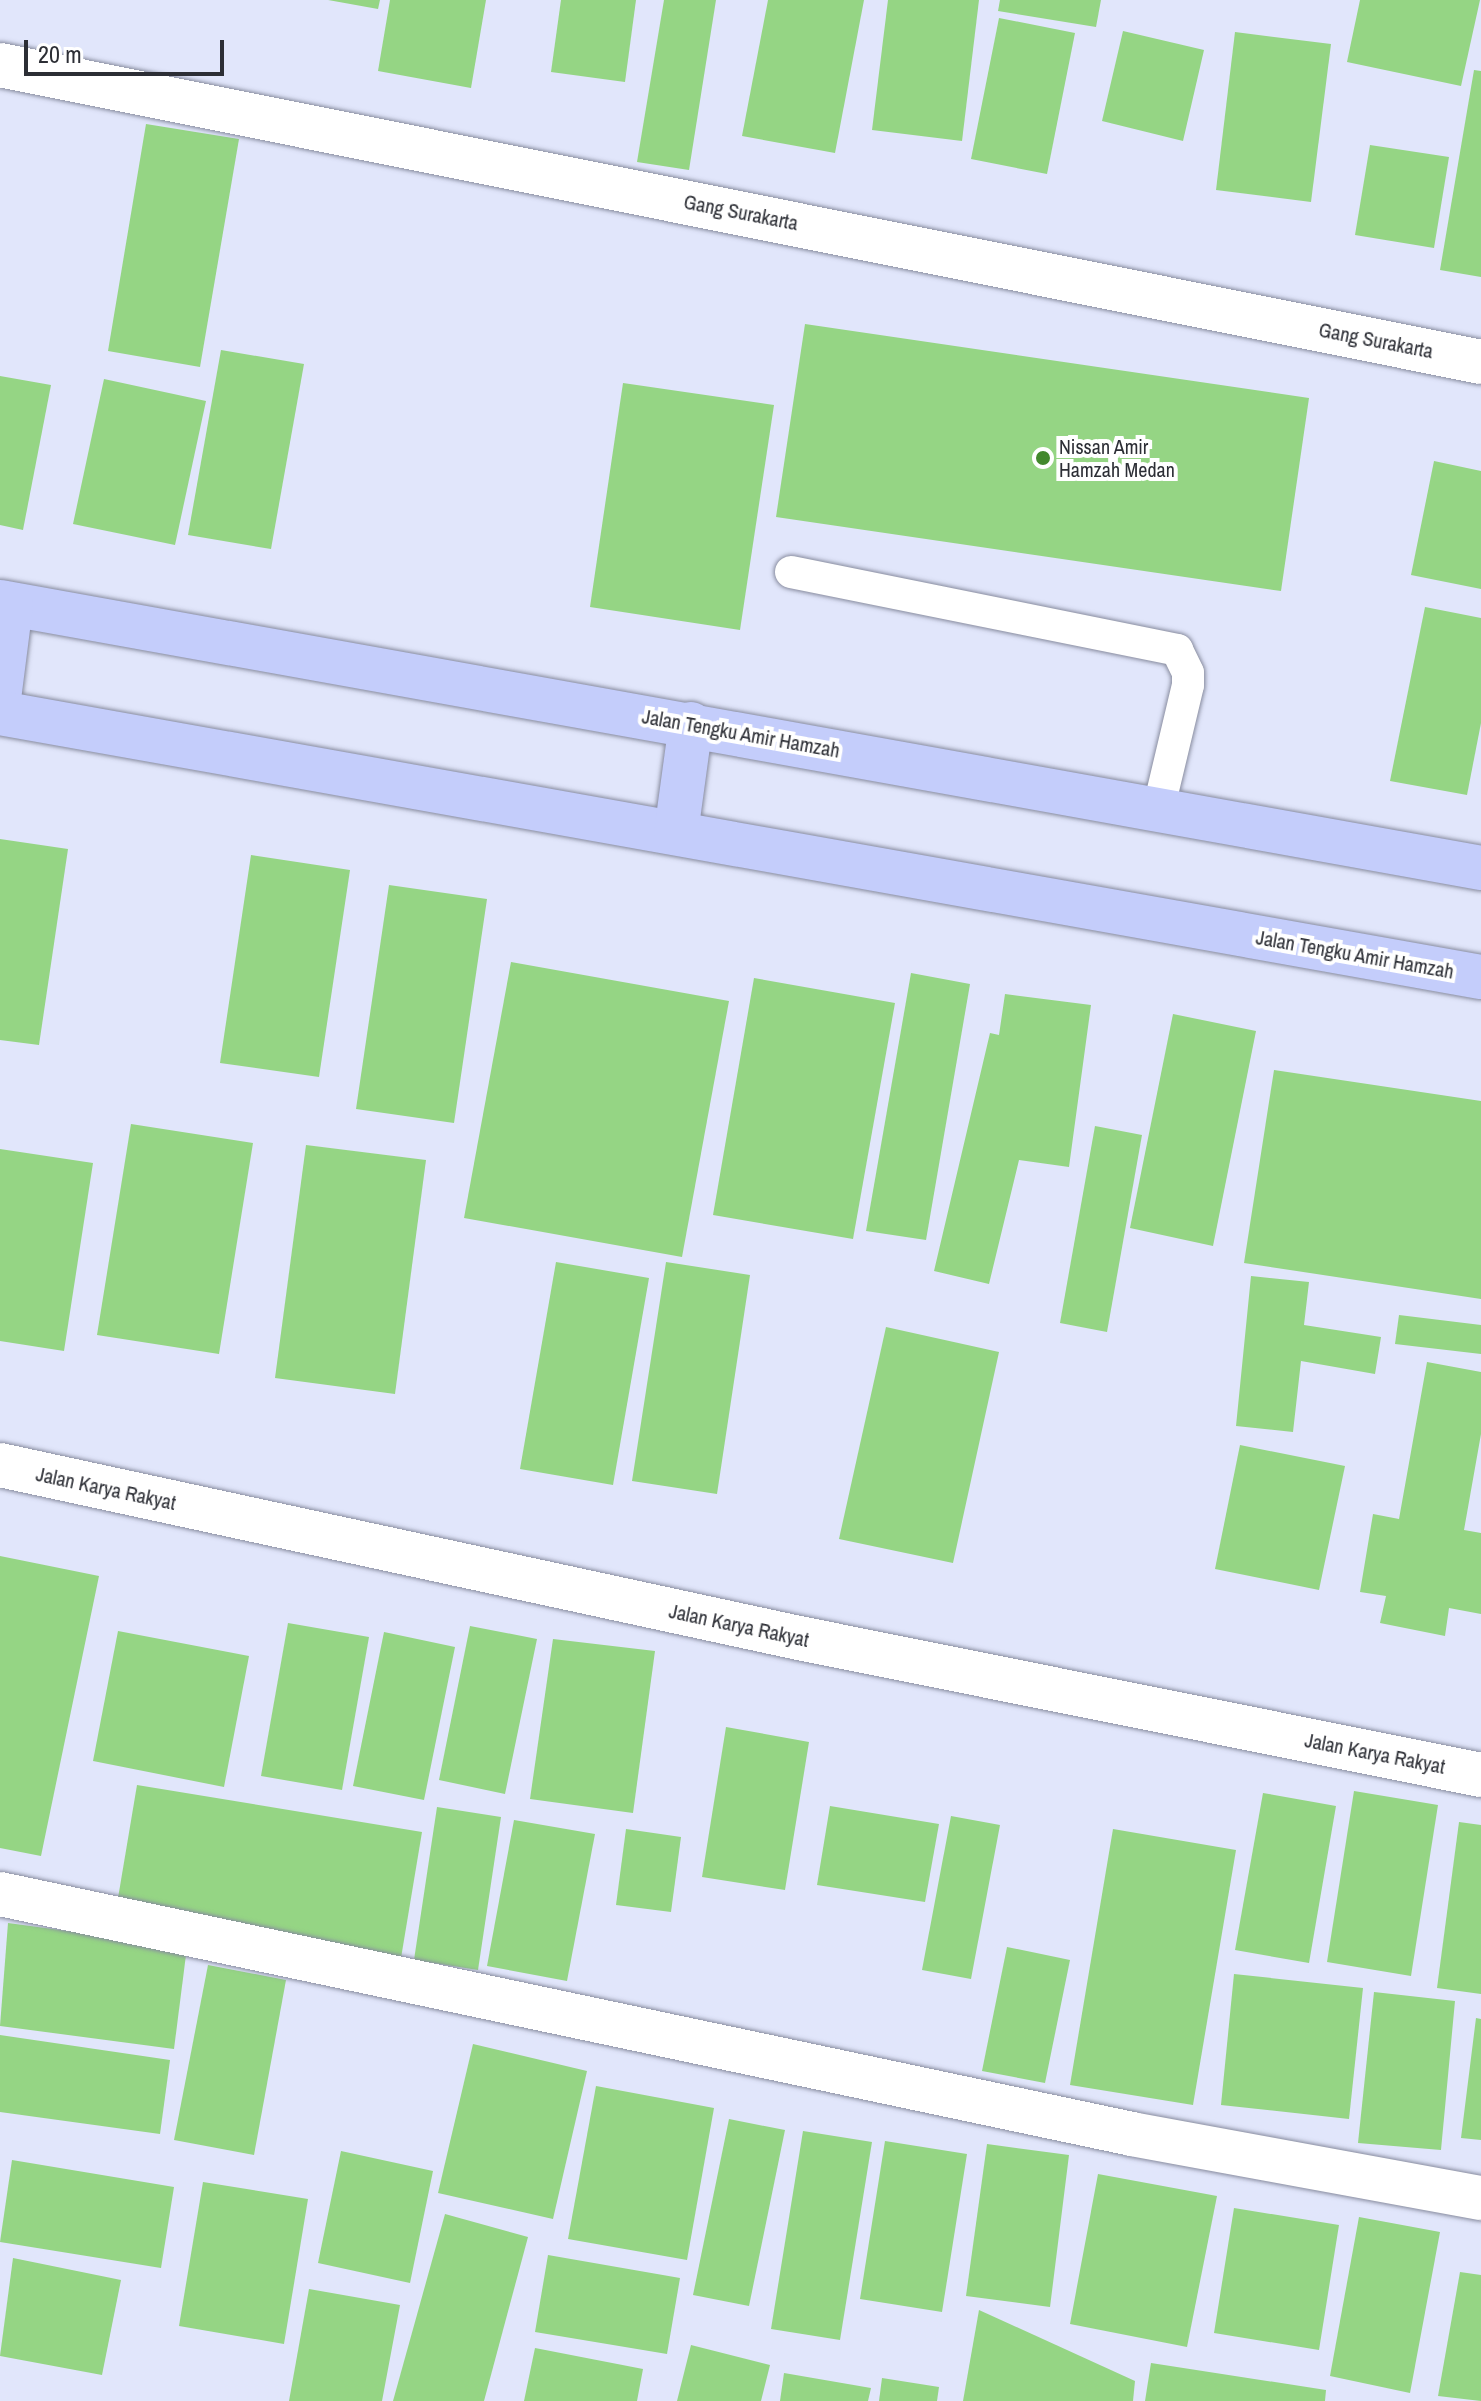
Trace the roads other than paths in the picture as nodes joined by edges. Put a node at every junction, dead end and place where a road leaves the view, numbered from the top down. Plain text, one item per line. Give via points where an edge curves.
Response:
1 (0, 65) edge
2 (1481, 362) edge
3 (791, 572) dead end
4 (6, 604) edge
5 (0, 691) edge
6 (0, 713) edge
7 (691, 724) junction
8 (1159, 807) junction
9 (676, 833) junction
10 (1481, 868) edge
11 (1481, 977) edge
12 (0, 1465) edge
13 (1481, 1775) edge
14 (0, 1894) edge
15 (1481, 2198) edge

1 - 2 street, Gang Surakarta
3 - 8 lane via 1165,643 1177,650 1188,685
4 - 5 main road
4 - 7 main road, Jalan Tengku Amir Hamzah
6 - 9 main road, Jalan Tengku Amir Hamzah
7 - 8 main road, Jalan Tengku Amir Hamzah
7 - 9 main road
8 - 10 main road, Jalan Tengku Amir Hamzah
9 - 11 main road, Jalan Tengku Amir Hamzah
12 - 13 street, Jalan Karya Rakyat via 799,1638
14 - 15 street via 1132,2134

